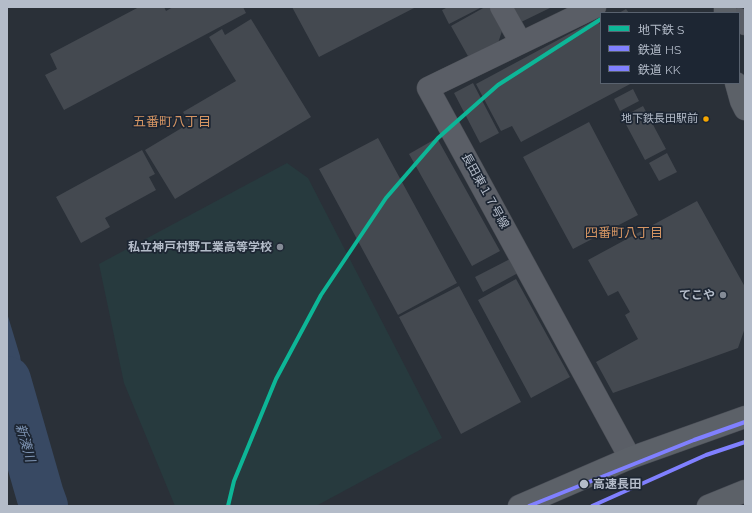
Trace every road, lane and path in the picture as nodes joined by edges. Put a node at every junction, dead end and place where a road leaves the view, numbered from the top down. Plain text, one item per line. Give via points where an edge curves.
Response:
1 (501, 7) edge
2 (595, 7) edge
3 (521, 43) junction
4 (736, 84) edge
5 (745, 109) edge
6 (745, 418) edge
7 (630, 458) junction
8 (745, 491) edge
9 (519, 506) edge
10 (708, 506) edge

1 - 3 street
2 - 3 street, 長田東１７号線
3 - 7 street, 長田東１７号線 via 428,88
4 - 5 main road via 740,101
6 - 7 main road
7 - 9 main road
8 - 10 main road

